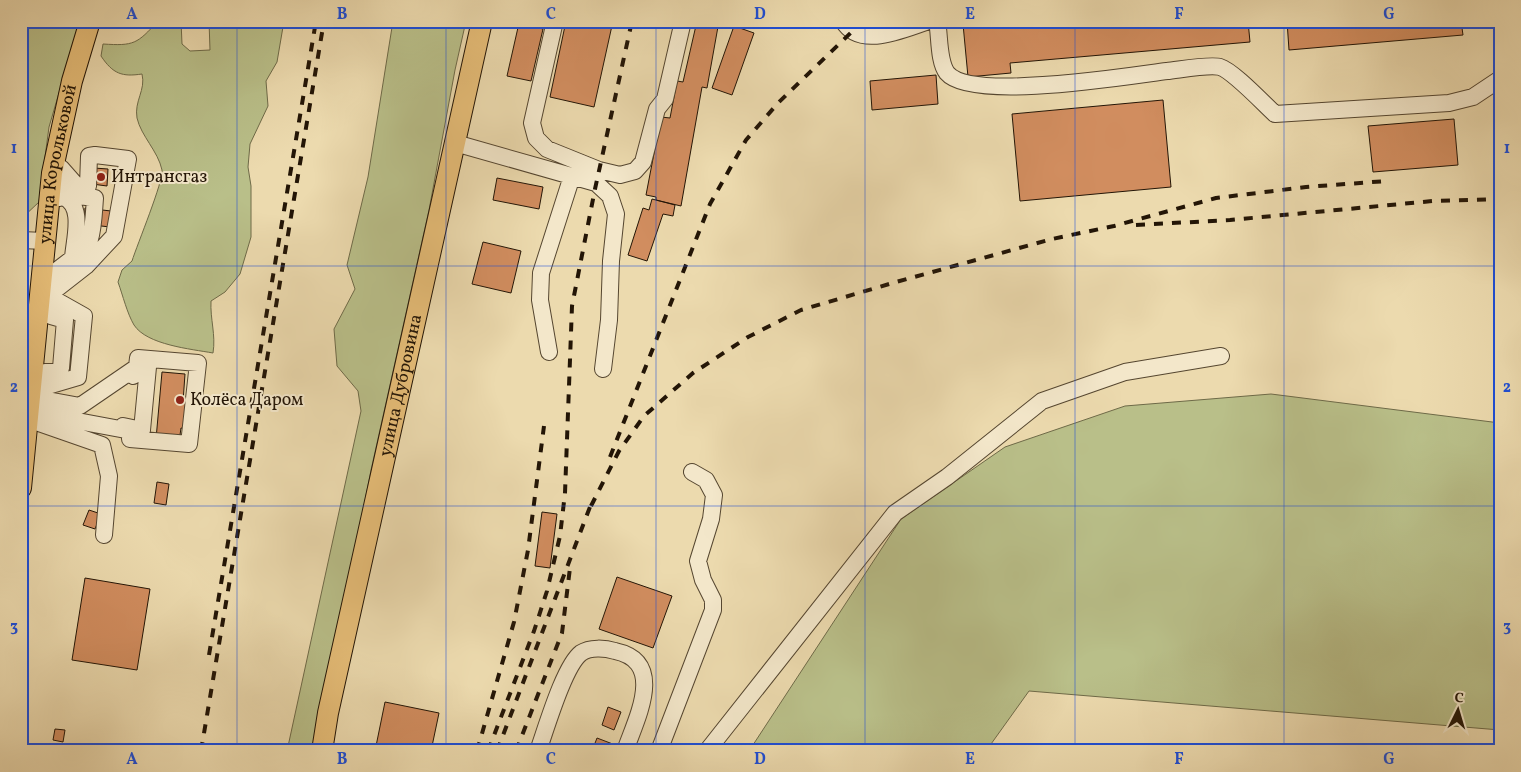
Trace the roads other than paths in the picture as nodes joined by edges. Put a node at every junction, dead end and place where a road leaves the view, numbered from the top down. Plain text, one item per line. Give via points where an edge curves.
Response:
1 (90, 21) edge
2 (482, 21) edge
3 (555, 21) edge
4 (683, 21) edge
5 (843, 21) edge
6 (929, 21) edge
7 (937, 21) edge
8 (1500, 79) edge
9 (454, 143) junction
10 (56, 176) junction
11 (572, 176) junction
12 (21, 240) edge
13 (45, 242) junction
14 (46, 295) junction
15 (549, 352) dead end
16 (1220, 356) dead end
17 (603, 369) dead end
18 (34, 400) junction
19 (72, 414) junction
20 (692, 472) dead end
21 (21, 488) edge
22 (104, 535) dead end
23 (322, 751) edge
24 (538, 751) edge
25 (625, 751) edge
26 (659, 751) edge
27 (707, 751) edge

1 - 10 main road, улица Корольковой via 72,81
2 - 9 main road, улица Дубровина
3 - 4 street via 532,123 536,138 547,149 620,175 635,171 643,162 657,109 665,99
5 - 6 street via 852,32 869,37
7 - 8 street via 941,59 948,73 969,85 1042,86 1220,67 1275,114 1449,103 1473,97
9 - 11 street
9 - 23 main road, улица Дубровина
10 - 13 main road, улица Корольковой
10 - 14 street via 59,198 71,202 76,215 73,258 56,270
10 - 14 street via 78,196 95,198 91,240 79,261
10 - 14 street via 61,168 76,185 88,186 89,156 128,159 114,236 86,266
11 - 15 street via 541,273 540,300
11 - 17 street via 596,183 610,196 616,214 610,320
12 - 13 street
13 - 14 main road, улица Корольковой
14 - 18 main road, улица Корольковой
14 - 18 street via 73,321 68,373
16 - 27 street via 1125,372 1042,401 895,513
18 - 18 street via 40,414 131,431 130,439 188,444 198,362 138,358 137,367 80,406 42,398
18 - 19 street
18 - 21 main road, улица Корольковой
18 - 22 street via 102,445 109,476
19 - 19 street via 142,430 148,367 88,404
20 - 26 street via 706,480 714,495 711,519 698,561 713,600 713,610
24 - 25 street via 566,673 581,653 597,648 630,657 638,664 645,682 644,695

